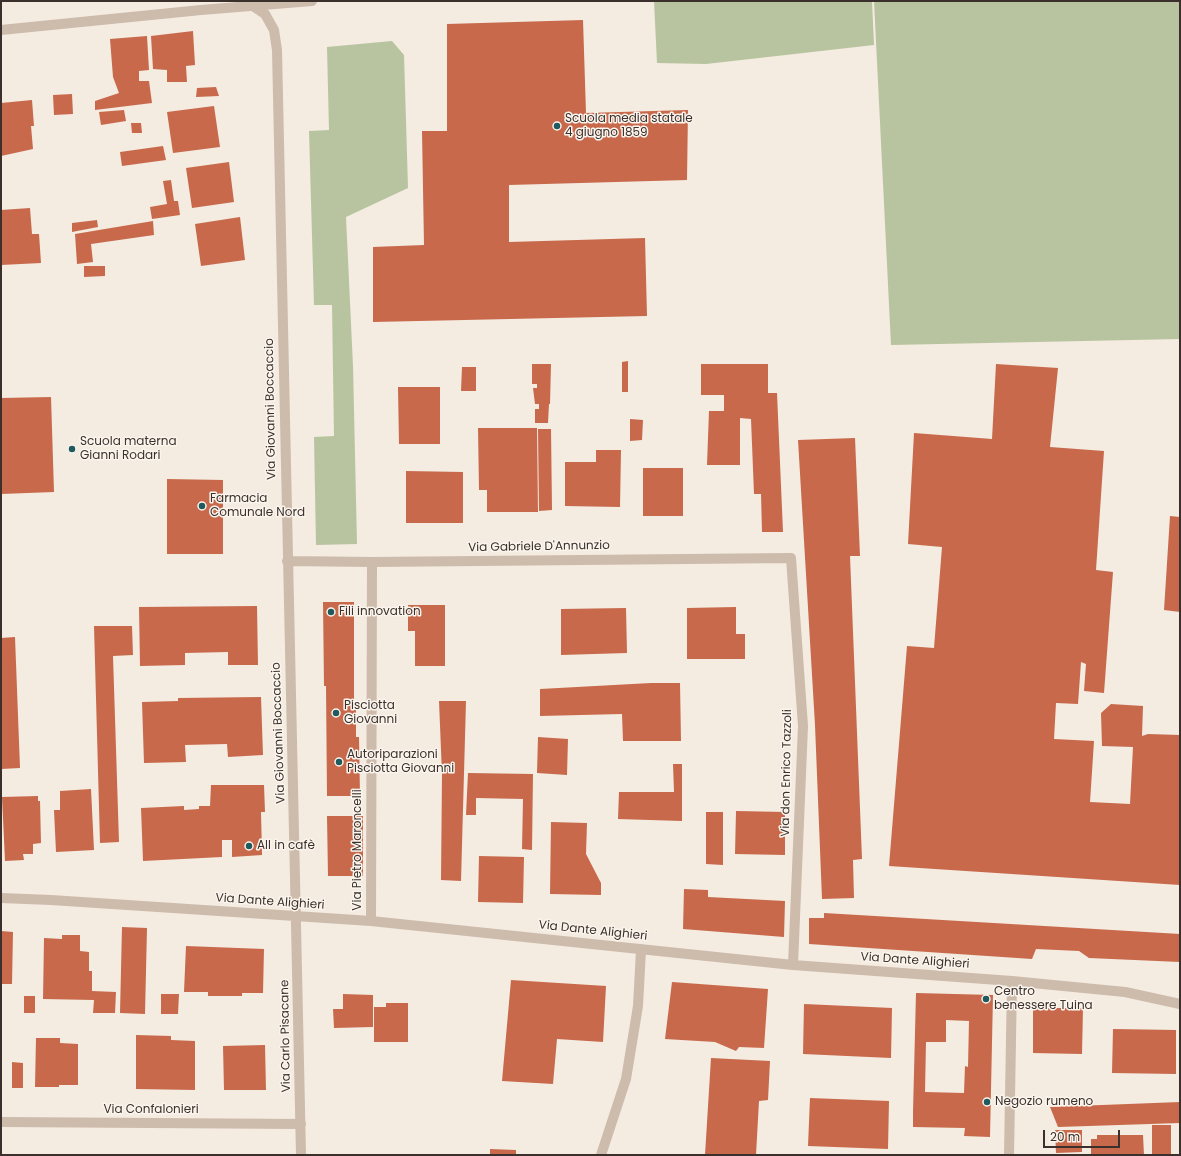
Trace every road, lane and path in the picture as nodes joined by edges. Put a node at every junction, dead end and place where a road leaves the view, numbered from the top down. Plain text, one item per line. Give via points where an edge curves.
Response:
1 (312, 1) edge
2 (200, 6) edge
3 (253, 6) junction
4 (1, 30) edge
5 (791, 558) joint
6 (287, 561) junction
7 (372, 562) junction
8 (1, 898) edge
9 (297, 917) junction
10 (371, 922) junction
11 (641, 950) junction
12 (793, 965) junction
13 (1012, 980) junction
14 (1180, 1004) edge
15 (1, 1122) edge
16 (301, 1124) junction
17 (301, 1155) edge
18 (601, 1155) edge
19 (1009, 1155) edge

1 - 3 street
2 - 3 street
2 - 4 street
3 - 6 street, Via Giovanni Boccaccio via 265,14 274,30 277,50
5 - 7 street, Via Gabriele D'Annunzio
5 - 12 street, Via don Enrico Tazzoli via 803,726
6 - 7 street, Via Gabriele D'Annunzio
6 - 9 street, Via Giovanni Boccaccio
7 - 10 street, Via Pietro Maroncelli
8 - 9 street, Via Dante Alighieri
9 - 10 street, Via Dante Alighieri
9 - 16 street, Via Carlo Pisacane
10 - 11 street, Via Dante Alighieri
11 - 12 street, Via Dante Alighieri
11 - 18 street via 638,1006 626,1079
12 - 13 street, Via Dante Alighieri
13 - 14 street, Via Dante Alighieri via 1125,992
13 - 19 street
15 - 16 street, Via Confalonieri
16 - 17 street, Via Carlo Pisacane

